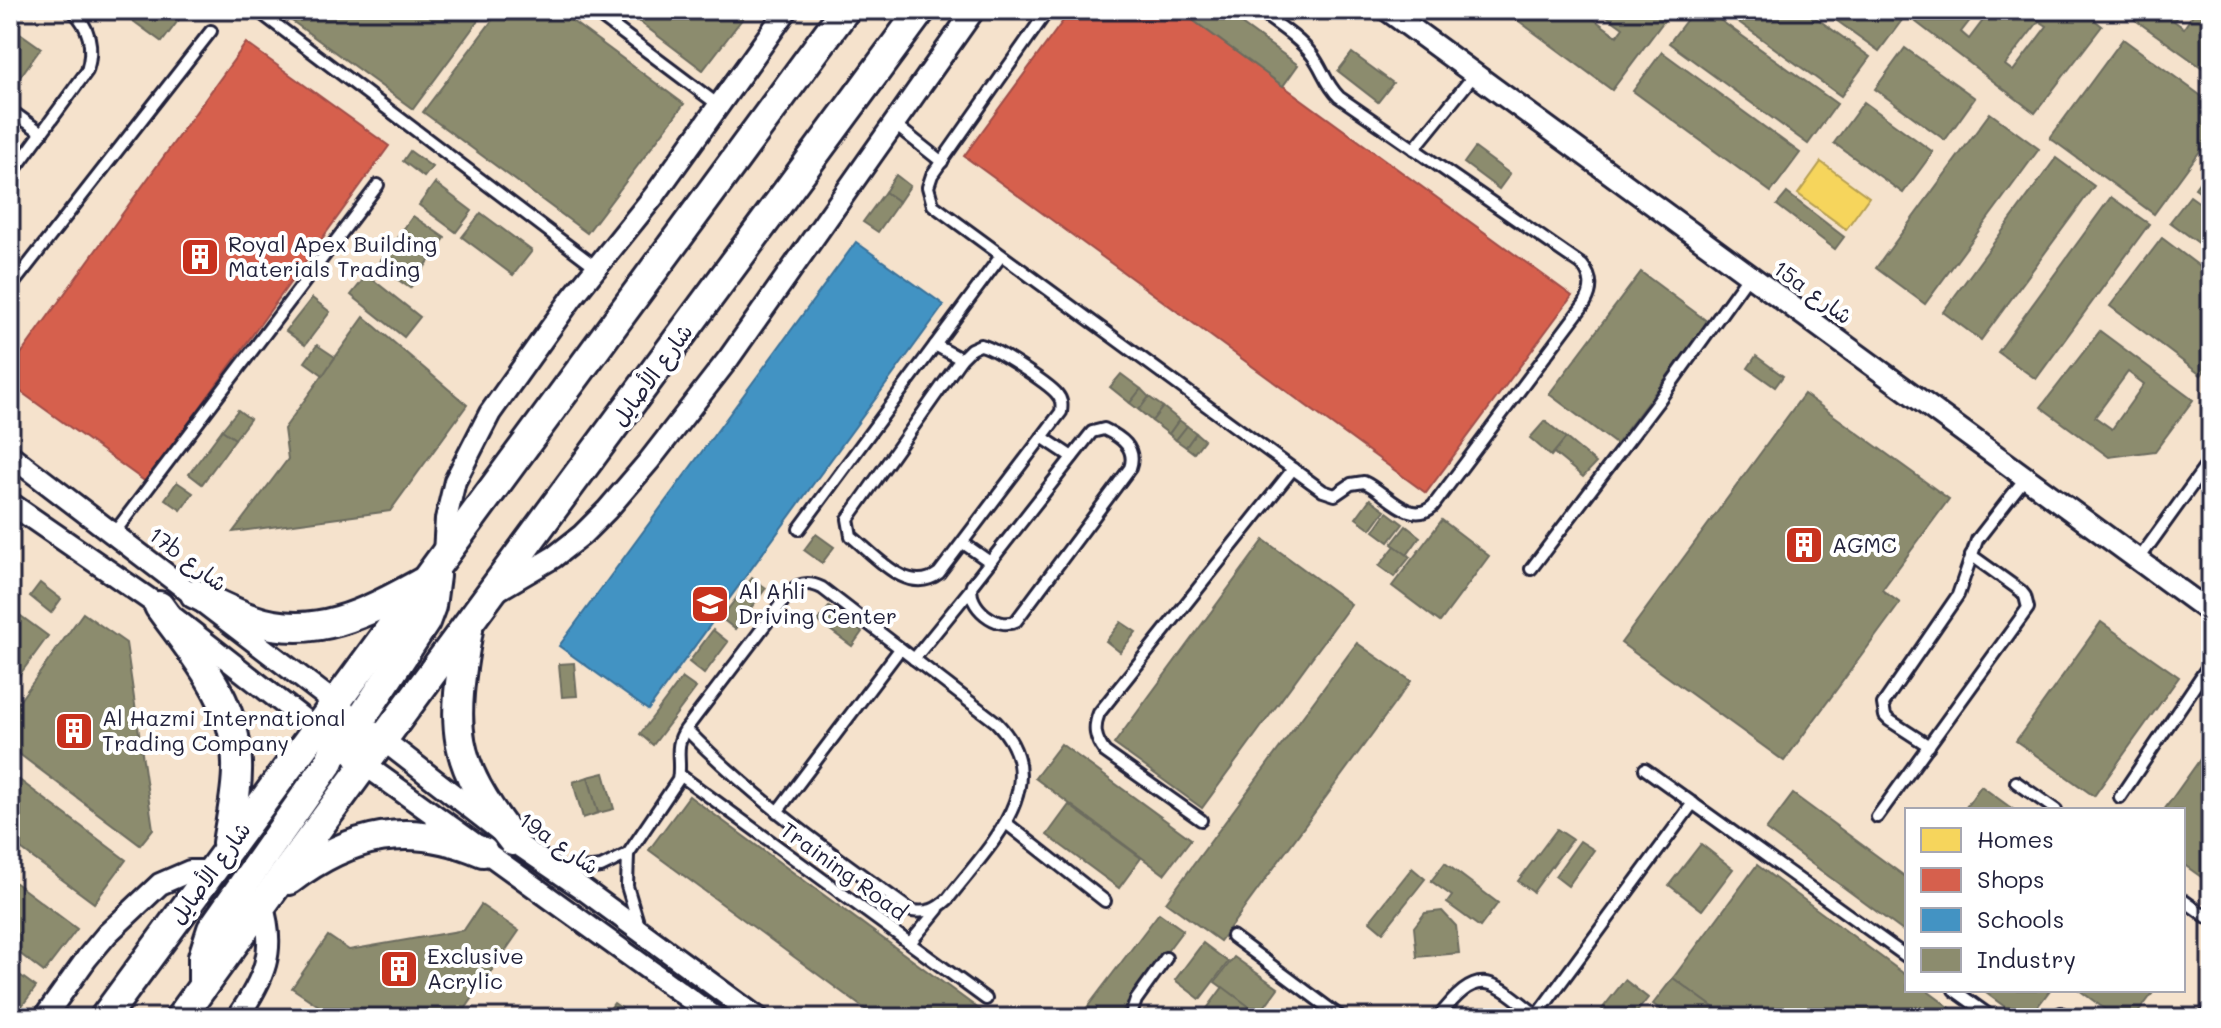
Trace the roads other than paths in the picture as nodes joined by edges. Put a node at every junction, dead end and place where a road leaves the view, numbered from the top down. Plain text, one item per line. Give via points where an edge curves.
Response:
1 (72, 10) edge
2 (257, 10) edge
3 (592, 10) edge
4 (787, 10) edge
5 (845, 10) edge
6 (921, 10) edge
7 (974, 10) edge
8 (1048, 10) edge
9 (1258, 10) edge
10 (1387, 10) edge
11 (211, 31) dead end
12 (1475, 74) junction
13 (717, 104) junction
14 (10, 110) edge
15 (893, 123) junction
16 (42, 133) junction
17 (1414, 149) junction
18 (942, 162) junction
19 (10, 176) edge
20 (378, 185) dead end
21 (1001, 256) junction
22 (596, 267) junction
23 (1749, 275) junction
24 (10, 288) edge
25 (935, 345) junction
26 (961, 359) junction
27 (1042, 437) junction
28 (10, 455) edge
29 (1072, 457) junction
30 (2211, 459) edge
31 (1293, 469) junction
32 (2026, 477) junction
33 (10, 503) edge
34 (799, 529) dead end
35 (114, 533) junction
36 (963, 543) junction
37 (1971, 555) junction
38 (2139, 559) junction
39 (990, 562) junction
40 (436, 569) junction
41 (1531, 569) dead end
42 (970, 590) junction
43 (493, 592) junction
44 (195, 594) junction
45 (159, 606) junction
46 (2211, 613) edge
47 (469, 623) junction
48 (900, 649) junction
49 (914, 659) junction
50 (2211, 662) edge
51 (335, 704) junction
52 (686, 729) junction
53 (370, 731) junction
54 (327, 737) junction
55 (1929, 746) junction
56 (363, 764) junction
57 (1645, 769) dead end
58 (680, 775) junction
59 (2016, 782) dead end
60 (2120, 797) dead end
61 (1693, 803) junction
62 (2053, 808) edge
63 (777, 812) junction
64 (1877, 817) dead end
65 (1201, 820) dead end
66 (1006, 823) junction
67 (513, 841) junction
68 (483, 852) junction
69 (628, 854) junction
70 (219, 860) junction
71 (557, 871) junction
72 (264, 901) junction
73 (1105, 901) dead end
74 (2185, 901) edge
75 (938, 909) junction
76 (2211, 920) edge
77 (641, 931) junction
78 (1232, 936) dead end
79 (910, 943) junction
80 (1905, 956) edge
81 (1166, 958) dead end
82 (203, 986) junction
83 (1957, 992) edge
84 (986, 999) dead end
85 (1539, 1016) edge
86 (44, 1018) edge
87 (104, 1018) edge
88 (180, 1018) edge
89 (237, 1018) edge
90 (716, 1018) edge
91 (758, 1018) edge
92 (1130, 1018) edge
93 (1342, 1018) edge
94 (1438, 1018) edge
95 (1993, 1018) edge

1 - 16 lane via 84,23 91,59 82,82
2 - 22 lane
3 - 13 lane
4 - 13 street
5 - 40 main road
6 - 43 main road, شارع الأصايل
7 - 15 street
8 - 18 lane
9 - 17 lane via 1301,42 1339,97
10 - 12 street, 15a شارع
11 - 24 lane
12 - 17 lane
12 - 23 street, 15a شارع
13 - 22 street via 645,208
14 - 16 lane
15 - 18 lane
15 - 43 street via 729,358 616,500 554,557
16 - 19 lane
17 - 31 lane via 1582,265 1590,278 1589,295 1423,513 1410,512 1364,482 1329,494
18 - 21 lane via 928,187 933,205
20 - 35 lane
21 - 25 lane
21 - 31 lane
22 - 40 street via 471,445 455,481
23 - 32 street, 15a شارع
23 - 41 lane
25 - 26 lane
25 - 34 lane
26 - 27 lane via 975,346 987,345 1058,395 1061,412
26 - 36 lane via 847,524 851,536 904,578 918,582 939,573
27 - 29 lane
27 - 36 lane
28 - 35 street, 17b شارع
29 - 39 lane
29 - 42 lane via 1092,432 1104,429 1130,447 1133,462 1016,621 997,622 974,603
30 - 38 lane
31 - 65 lane via 1096,720 1096,737 1105,752
32 - 37 lane
32 - 38 street, 15a شارع
33 - 45 street
35 - 44 street, 17b شارع
36 - 39 lane
37 - 55 lane via 1958,595 1883,704 1885,716
37 - 55 lane via 2021,591 2028,608
38 - 46 street, 15a شارع
39 - 42 lane
40 - 44 main road via 374,608 323,626 252,620
40 - 51 main road
40 - 53 main road via 425,622
42 - 49 lane
43 - 47 main road, شارع الأصايل
44 - 51 street, 17b شارع
45 - 54 street
45 - 70 main road via 213,681 232,725 237,782
47 - 53 main road, شارع الأصايل
47 - 67 main road via 456,707 460,743 474,785
48 - 49 lane
48 - 52 lane via 822,588 801,584
48 - 63 lane
49 - 66 lane via 1008,735 1021,775
50 - 60 lane
51 - 53 street, 19a شارع
51 - 54 main road
52 - 58 lane via 677,749
52 - 63 lane
53 - 56 main road
53 - 67 street, 19a شارع
54 - 56 street
54 - 70 main road, شارع الأصايل
54 - 82 main road via 322,776 212,929 203,957
55 - 64 lane
56 - 68 street
56 - 72 main road
57 - 61 lane
58 - 69 lane
58 - 79 lane, Training Road
59 - 62 lane
61 - 80 lane
61 - 85 lane
63 - 75 lane via 912,911
66 - 73 lane
66 - 75 lane
67 - 71 street, 19a شارع
68 - 72 main road via 425,835 385,836 321,858
68 - 90 street
69 - 71 lane via 587,870
69 - 77 lane via 627,886
70 - 86 street via 160,884 107,934
70 - 87 main road, شارع الأصايل
71 - 77 street, 19a شارع
72 - 82 main road
72 - 89 street via 267,960 258,988
74 - 76 lane
75 - 79 lane
77 - 91 street, 19a شارع
78 - 93 lane
79 - 84 lane, Training Road
81 - 92 lane via 1136,1000
82 - 88 main road
83 - 95 lane
85 - 94 lane via 1505,990 1485,983 1465,987

